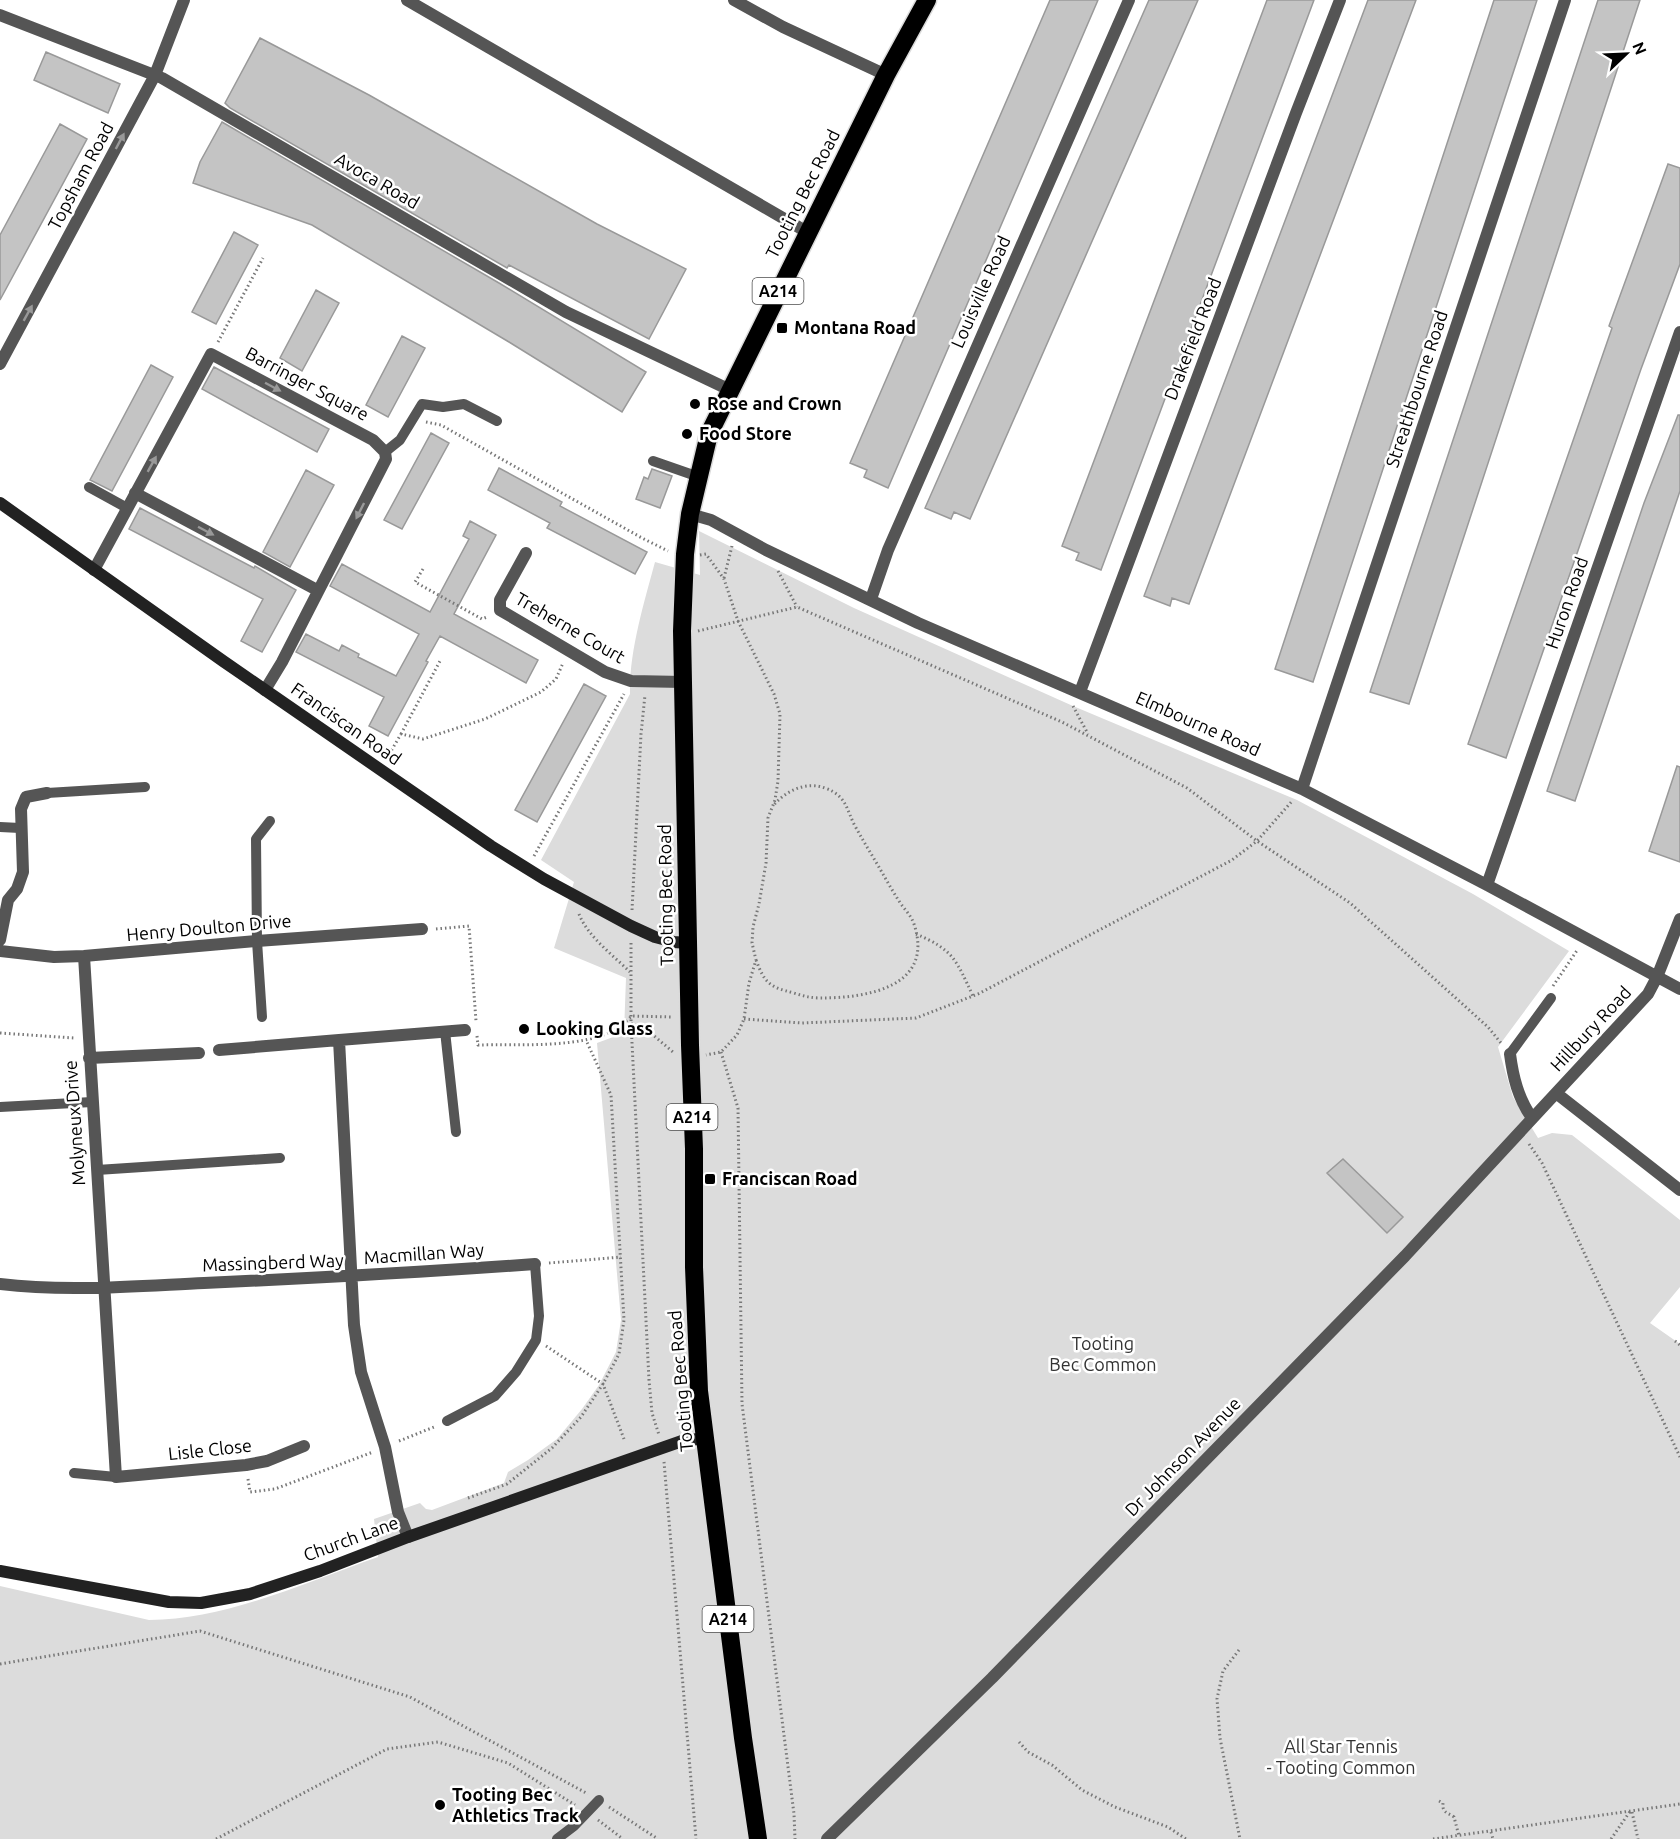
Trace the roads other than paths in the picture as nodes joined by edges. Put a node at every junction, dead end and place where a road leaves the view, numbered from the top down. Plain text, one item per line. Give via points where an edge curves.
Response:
1 (184, 0) edge
2 (407, 0) edge
3 (734, 0) edge
4 (927, 0) edge
5 (1129, 0) edge
6 (1340, 0) edge
7 (1565, 0) edge
8 (0, 15) edge
9 (155, 75) junction
10 (886, 75) junction
11 (807, 232) junction
12 (1680, 332) edge
13 (0, 364) edge
14 (730, 390) junction
15 (496, 421) dead end
16 (385, 452) junction
17 (652, 461) dead end
18 (699, 477) junction
19 (89, 487) dead end
20 (135, 494) junction
21 (0, 503) edge
22 (127, 508) junction
23 (690, 514) junction
24 (526, 553) dead end
25 (94, 570) junction
26 (317, 590) junction
27 (870, 599) junction
28 (683, 682) junction
29 (265, 690) junction
30 (1080, 692) junction
31 (145, 787) dead end
32 (1302, 789) junction
33 (47, 793) joint
34 (270, 821) dead end
35 (0, 826) edge
36 (20, 828) junction
37 (1486, 885) junction
38 (1680, 919) edge
39 (422, 930) road end
40 (0, 940) edge
41 (257, 941) junction
42 (688, 943) junction
43 (0, 951) edge
44 (84, 956) junction
45 (1657, 977) junction
46 (1680, 989) edge
47 (1551, 998) road end
48 (262, 1017) dead end
49 (445, 1030) junction
50 (465, 1030) dead end
51 (339, 1040) junction
52 (219, 1050) dead end
53 (199, 1053) dead end
54 (1510, 1054) joint
55 (89, 1058) junction
56 (1556, 1092) junction
57 (92, 1102) junction
58 (0, 1107) edge
59 (1532, 1118) junction
60 (456, 1132) dead end
61 (280, 1158) dead end
62 (97, 1170) junction
63 (1680, 1190) edge
64 (535, 1264) joint
65 (352, 1276) junction
66 (0, 1284) edge
67 (103, 1287) junction
68 (447, 1421) road end
69 (705, 1438) junction
70 (304, 1446) dead end
71 (74, 1473) dead end
72 (116, 1477) junction
73 (408, 1537) junction
74 (0, 1571) edge
75 (599, 1800) road end
76 (557, 1839) edge
77 (758, 1839) edge
78 (827, 1839) edge

1 - 9 street, Topsham Road
2 - 11 street
3 - 10 street
4 - 10 highway, Tooting Bec Road / A214
5 - 27 street, Louisville Road
6 - 30 street, Drakefield Road
7 - 32 street, Streathbourne Road
8 - 9 street, Avoca Road
13 -> 9 street, Topsham Road
9 - 14 street, Avoca Road via 566,312
10 - 11 highway, Tooting Bec Road / A214
11 - 14 highway, Tooting Bec Road / A214
12 - 37 street, Huron Road
14 - 18 highway, Tooting Bec Road / A214 via 709,434
15 - 16 lane via 464,404 422,404 400,440
20 -> 16 street, Barringer Square via 211,354 373,440
16 -> 26 street via 386,459
17 - 18 lane
18 - 23 highway, Tooting Bec Road / A214
19 - 22 lane
20 - 22 street
20 -> 26 street
21 - 25 street, Franciscan Road
22 - 25 street
23 - 27 street, Elmbourne Road via 711,520
23 - 28 highway, Tooting Bec Road / A214 via 684,560
24 - 28 street, Treherne Court via 500,600 500,610 605,672 631,681
25 - 29 street, Franciscan Road
26 - 29 street
27 - 30 street, Elmbourne Road
28 - 42 highway, Tooting Bec Road / A214
29 - 42 street, Franciscan Road via 491,846 655,937
30 - 32 street, Elmbourne Road
31 - 33 lane
32 - 37 street, Elmbourne Road
33 - 36 street via 26,797
34 - 41 lane via 256,839
35 - 36 lane
36 - 40 street via 23,872 8,900
37 - 45 street, Elmbourne Road
38 - 45 street, Hillbury Road
39 - 41 street, Henry Doulton Drive
41 - 44 street, Henry Doulton Drive
41 - 48 lane
42 - 69 highway, Tooting Bec Road / A214 via 694,1267
43 - 44 street, Henry Doulton Drive
44 - 55 street, Molyneux Drive
45 - 46 street, Elmbourne Road
45 - 56 street, Hillbury Road via 1648,994
47 - 54 lane
49 - 50 street
49 - 51 street
49 - 60 lane
51 - 52 street
51 - 65 street, Macmillan Way
53 - 55 street
54 - 59 street via 1514,1082
55 - 57 street, Molyneux Drive
56 - 59 street, Dr Johnson Avenue
56 - 63 street, Hillbury Road
57 - 58 lane
57 - 62 street, Molyneux Drive
59 - 78 street, Dr Johnson Avenue via 1388,1273 992,1678
61 - 62 lane
62 - 67 street, Molyneux Drive
64 - 65 street, Macmillan Way
64 - 68 lane via 539,1316 536,1340 495,1396
65 - 67 street, Massingberd Way
65 - 73 street, Massingberd Way via 361,1372
66 - 67 street, Massingberd Way
67 - 72 street
69 - 73 street, Church Lane via 682,1441
69 - 77 highway, Tooting Bec Road / A214
70 - 72 street, Lisle Close via 246,1465
71 - 72 lane, Lisle Close
73 - 74 street, Church Lane via 250,1594 201,1603 169,1602
75 - 76 lane

